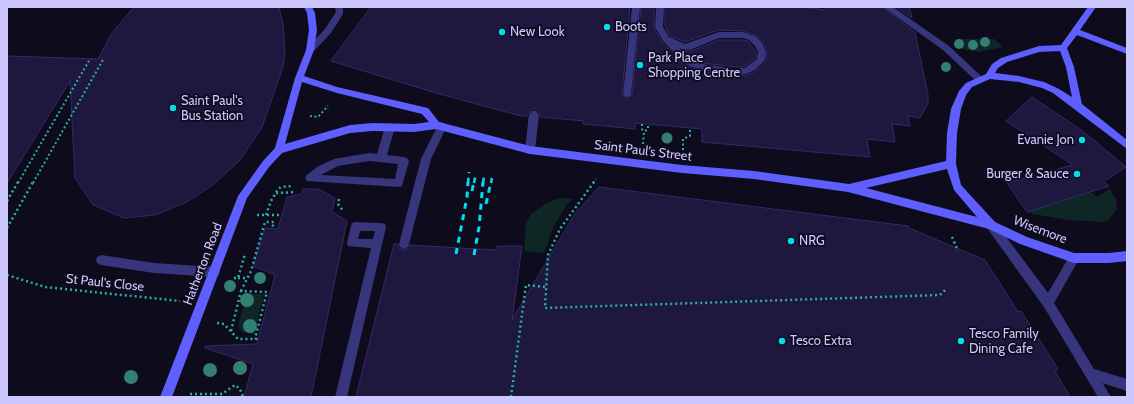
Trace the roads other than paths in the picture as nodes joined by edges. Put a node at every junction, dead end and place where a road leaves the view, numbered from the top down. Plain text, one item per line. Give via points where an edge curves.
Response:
1 (308, 7) edge
2 (339, 7) edge
3 (636, 7) edge
4 (660, 7) edge
5 (887, 7) edge
6 (1092, 7) edge
7 (1074, 31) junction
8 (666, 39) junction
9 (1063, 48) junction
10 (310, 50) junction
11 (1127, 51) edge
12 (989, 76) junction
13 (299, 78) junction
14 (979, 79) junction
15 (627, 95) dead end
16 (1078, 106) junction
17 (534, 114) dead end
18 (439, 126) junction
19 (390, 127) junction
20 (1127, 145) edge
21 (280, 150) junction
22 (530, 150) junction
23 (382, 158) junction
24 (952, 164) junction
25 (848, 188) junction
26 (991, 225) junction
27 (376, 244) junction
28 (404, 244) dead end
29 (1127, 256) edge
30 (1074, 258) junction
31 (101, 260) dead end
32 (215, 272) junction
33 (1048, 303) junction
34 (1091, 374) junction
35 (1127, 385) edge
36 (166, 395) edge
37 (341, 397) edge
38 (1105, 397) edge

1 - 10 street via 313,30
2 - 10 street via 340,12 328,31
3 - 15 street
4 - 8 street via 659,27
5 - 14 street via 946,48
6 - 7 street
7 - 9 street
7 - 11 street
8 - 8 street via 684,47 719,35 743,34 759,44 761,60 746,71 701,67 688,62
9 - 12 street via 1039,49 1004,60 995,66
9 - 16 street via 1070,67
10 - 13 street
12 - 14 street, Wisemore
12 - 16 street via 1044,85
13 - 18 street via 425,111
13 - 21 street
14 - 24 street, Wisemore via 962,93 956,110 952,132
16 - 20 street
17 - 22 street
18 - 19 street, Saint Paul's Street
18 - 22 street, Saint Paul's Street
18 - 28 street via 426,158
19 - 21 street, Saint Paul's Street via 350,129
19 - 23 street
21 - 32 street, Hatherton Road via 266,164 243,196
22 - 25 street, Saint Paul's Street
23 - 23 street via 404,161 399,184 310,178 337,162 369,157
24 - 25 street, Saint Paul's Street
24 - 26 street, Wisemore via 953,176 960,191
25 - 26 street, Saint Paul's Street
26 - 30 street, Wisemore via 1030,243
26 - 33 street, Wisemore
27 - 27 street via 380,227 356,226 352,243
27 - 37 street
29 - 30 street
30 - 33 street, Wisemore
31 - 32 street via 154,268
32 - 36 street, Hatherton Road
33 - 34 street, Wisemore
34 - 35 street
34 - 38 street, Wisemore

